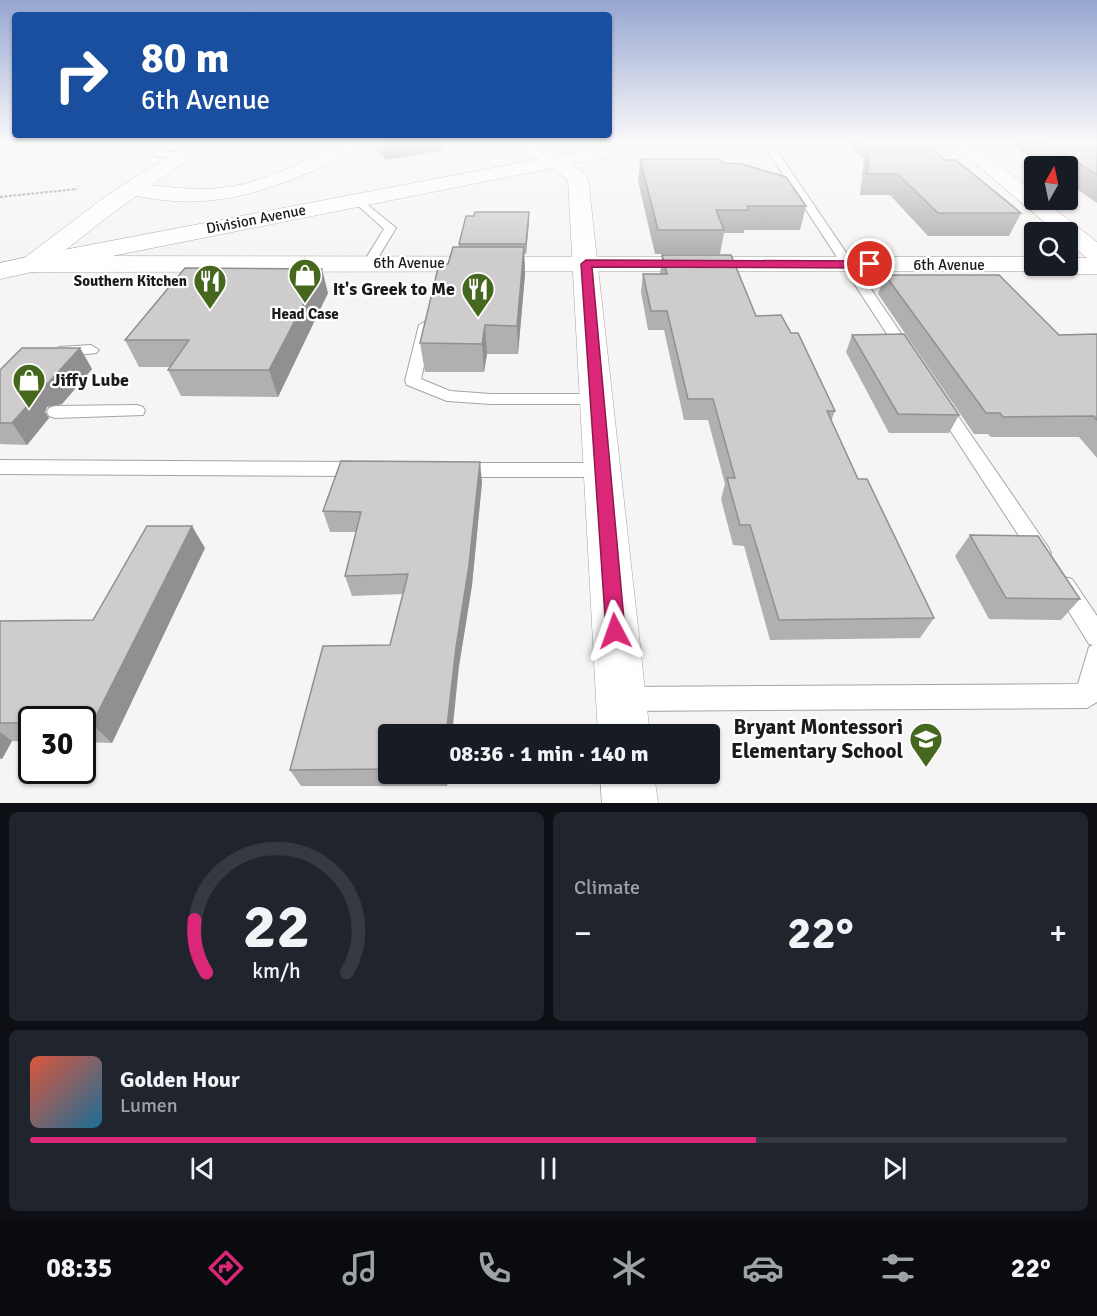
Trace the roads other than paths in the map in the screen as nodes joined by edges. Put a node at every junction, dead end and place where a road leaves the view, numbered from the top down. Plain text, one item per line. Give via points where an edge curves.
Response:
1 (147, 179) edge
2 (272, 179) edge
3 (467, 179) edge
4 (579, 179) edge
5 (791, 179) edge
6 (1005, 179) edge
7 (132, 189) junction
8 (358, 200) junction
9 (1097, 254) edge
10 (369, 263) junction
11 (32, 264) junction
12 (586, 264) junction
13 (846, 264) junction
14 (1024, 265) edge
15 (1078, 266) edge
16 (1097, 266) edge
17 (0, 270) edge
18 (0, 285) edge
19 (430, 307) edge
20 (90, 350) dead end
21 (44, 356) edge
22 (916, 368) edge
23 (936, 398) edge
24 (597, 399) junction
25 (137, 411) dead end
26 (55, 412) dead end
27 (0, 467) edge
28 (382, 469) edge
29 (440, 469) edge
30 (603, 470) junction
31 (1097, 636) edge
32 (1097, 655) edge
33 (623, 717) edge
34 (628, 784) edge
35 (630, 803) edge

1 - 7 main road
2 - 7 main road via 231,192 204,194
3 - 8 main road, Division Avenue
4 - 12 main road
5 - 13 lane
6 - 9 main road
7 - 11 main road
8 - 10 lane via 390,228
8 - 11 main road, Division Avenue
10 - 11 main road, 6th Avenue
10 - 12 main road, 6th Avenue via 438,269
11 - 17 main road, 6th Avenue
11 - 18 main road
12 - 13 main road, 6th Avenue
12 - 24 main road
13 - 14 main road, 6th Avenue
13 - 22 lane
15 - 16 main road
19 - 24 lane via 413,381 447,396
20 - 21 lane
23 - 31 lane
24 - 30 main road
25 - 26 lane
27 - 28 lane
29 - 30 lane
30 - 33 main road
32 - 33 lane via 1086,696
34 - 35 main road

